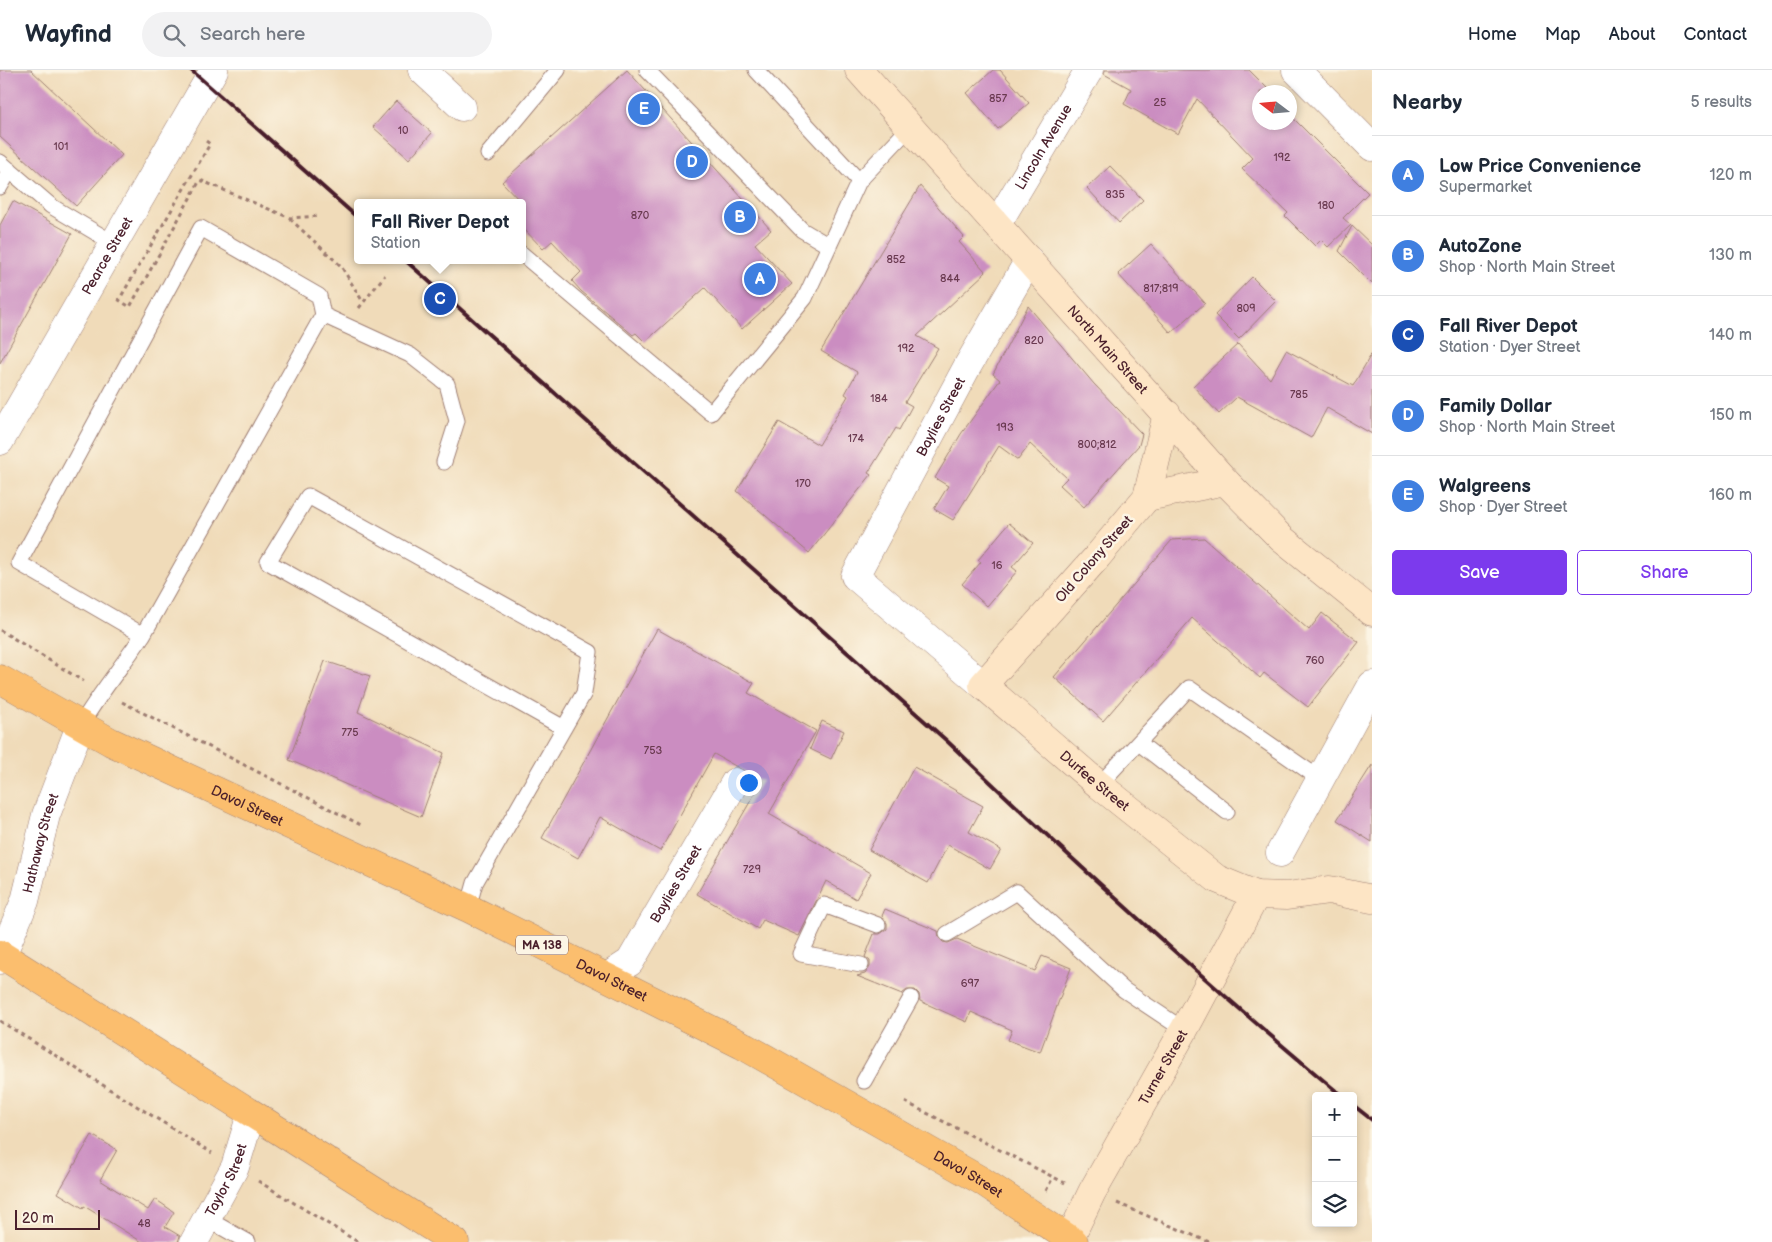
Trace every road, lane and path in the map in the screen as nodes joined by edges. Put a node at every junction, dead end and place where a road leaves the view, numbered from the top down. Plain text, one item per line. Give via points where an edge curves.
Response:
1 (214, 70) edge
2 (422, 70) edge
3 (558, 70) edge
4 (647, 70) edge
5 (756, 70) edge
6 (859, 70) edge
7 (1089, 70) edge
8 (1296, 70) edge
9 (462, 107) dead end
10 (911, 126) junction
11 (1372, 147) edge
12 (488, 154) dead end
13 (5, 166) edge
14 (859, 181) junction
15 (0, 187) edge
16 (290, 218) dead end
17 (998, 224) junction
18 (116, 244) junction
19 (829, 246) junction
20 (526, 257) edge
21 (1029, 260) junction
22 (364, 302) dead end
23 (323, 315) junction
24 (1166, 414) junction
25 (0, 441) edge
26 (444, 462) dead end
27 (1225, 481) junction
28 (1147, 497) junction
29 (855, 576) joint
30 (1372, 612) edge
31 (0, 630) edge
32 (143, 635) junction
33 (72, 676) dead end
34 (0, 679) edge
35 (983, 685) junction
36 (1372, 685) edge
37 (80, 726) junction
38 (564, 728) junction
39 (1139, 742) junction
40 (1320, 779) junction
41 (735, 782) dead end
42 (1099, 785) junction
43 (1227, 812) dead end
44 (1280, 853) dead end
45 (1256, 895) junction
46 (1372, 899) edge
47 (468, 908) junction
48 (878, 925) dead end
49 (947, 934) dead end
50 (1, 957) edge
51 (861, 964) dead end
52 (607, 977) junction
53 (911, 998) dead end
54 (0, 1021) edge
55 (1184, 1030) junction
56 (864, 1082) dead end
57 (251, 1114) junction
58 (213, 1154) dead end
59 (252, 1177) dead end
60 (1135, 1210) dead end
61 (208, 1219) junction
62 (1075, 1241) edge
63 (194, 1242) edge
64 (248, 1242) edge
65 (358, 1242) edge
66 (455, 1242) edge
67 (1209, 1242) edge

1 - 18 street, Pearce Street
2 - 9 street
3 - 12 lane
4 - 19 lane via 802,230
5 - 14 lane
6 - 10 main road, North Main Street
7 - 17 street, Lincoln Avenue
8 - 11 street
10 - 14 lane
10 - 17 main road, North Main Street
13 - 15 lane
13 - 18 lane via 51,206
14 - 19 lane
16 - 22 path via 341,266
17 - 21 main road, North Main Street
18 - 25 street, Pearce Street
19 - 20 lane via 805,298 711,413
21 - 24 main road, North Main Street
21 - 29 street, Baylies Street via 967,367
23 - 26 lane via 410,355 446,384 457,421
23 - 32 lane
23 - 32 lane via 318,296 200,228 19,562
24 - 27 main road, North Main Street
24 - 28 main road, Old Colony Street
27 - 28 main road
27 - 30 main road, North Main Street via 1282,539
28 - 35 main road, Old Colony Street
29 - 35 street, Durfee Street
31 - 33 path
32 - 37 lane via 111,682 101,690
34 - 37 highway, Davol Street / MA 138
35 - 42 main road, Durfee Street
36 - 40 street
37 - 47 highway, Davol Street / MA 138
37 - 50 street, Hathaway Street via 46,814 25,901
38 - 38 lane via 584,693 590,652 308,496 268,562
38 - 47 lane via 475,883
39 - 40 lane via 1190,688
39 - 42 lane
39 - 43 lane
40 - 44 street
41 - 52 street, Baylies Street via 630,962
42 - 45 main road, Durfee Street via 1217,878
45 - 46 main road, Durfee Street via 1287,896 1329,890
45 - 55 main road, Turner Street
47 - 52 highway, Davol Street / MA 138
48 - 51 lane via 824,905 801,954
49 - 55 lane via 1017,892 1124,990
50 - 57 highway
52 - 62 highway, Davol Street / MA 138 via 832,1095 982,1182
53 - 56 lane
54 - 58 path
55 - 62 main road, Turner Street via 1092,1192
57 - 61 street, Taylor Street via 236,1167
57 - 66 highway
59 - 65 path
60 - 67 path
61 - 63 street, Taylor Street
61 - 64 lane

